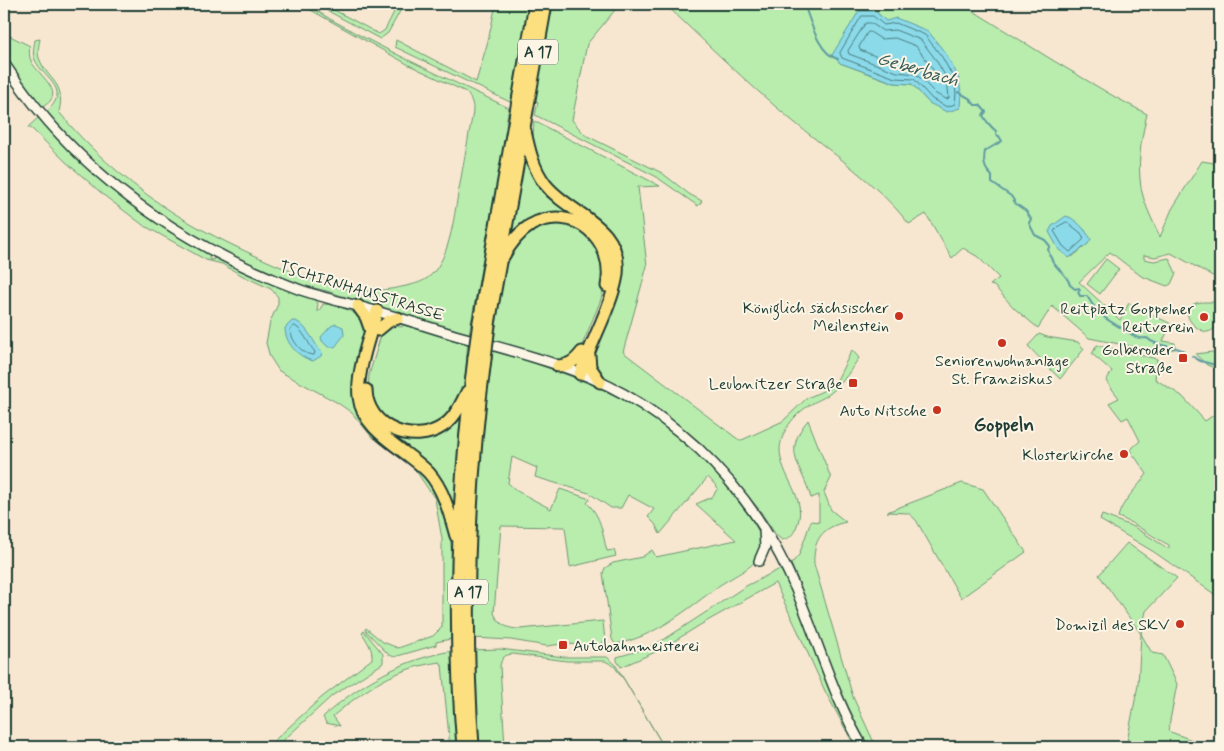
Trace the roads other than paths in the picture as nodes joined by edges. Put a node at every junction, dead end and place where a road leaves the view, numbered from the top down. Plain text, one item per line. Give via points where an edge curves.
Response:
1 (536, 4) edge
2 (546, 4) edge
3 (4, 63) edge
4 (524, 99) junction
5 (521, 125) junction
6 (498, 264) junction
7 (358, 306) junction
8 (379, 312) junction
9 (398, 318) junction
10 (484, 323) junction
11 (375, 330) junction
12 (586, 352) junction
13 (480, 358) junction
14 (558, 366) junction
15 (578, 373) junction
16 (600, 382) junction
17 (471, 386) junction
18 (764, 530) junction
19 (459, 548) junction
20 (760, 561) dead end
21 (462, 747) edge
22 (472, 747) edge
23 (863, 747) edge

1 - 4 highway, A 17
2 - 4 highway, A 17
3 - 7 main road, TSCHIRNHAUSSTRASSE via 18,85 65,140 109,182 162,222 261,274 301,290
4 - 5 highway, A 17
5 - 6 highway, A 17
5 - 10 highway, A 17
5 - 12 highway via 531,157 545,184 595,222 615,252 615,285
6 - 10 highway, A 17
6 - 12 highway via 517,236 542,221 571,221 595,235 605,251 610,273
7 - 8 main road, TSCHIRNHAUSSTRASSE
7 - 11 highway
8 - 9 main road, TSCHIRNHAUSSTRASSE
8 - 11 highway
9 - 11 highway
9 - 14 main road, TSCHIRNHAUSSTRASSE
10 - 13 highway, A 17, bridge
11 - 17 highway via 366,395 375,415 391,429 410,435 433,432 445,426 454,417
11 - 19 highway via 359,378 362,410 380,433 430,474 452,520
12 - 14 highway via 567,365
12 - 15 highway
12 - 16 highway via 590,367
13 - 17 highway, A 17
13 - 22 highway, A 17 via 469,542 468,649
14 - 15 main road, TSCHIRNHAUSSTRASSE
15 - 16 main road, TSCHIRNHAUSSTRASSE
16 - 18 main road, TSCHIRNHAUSSTRASSE via 642,405 695,446 726,478
17 - 19 highway, A 17
18 - 20 main road via 766,547
18 - 23 main road, TSCHIRNHAUSSTRASSE via 786,568 843,709
19 - 21 highway, A 17

